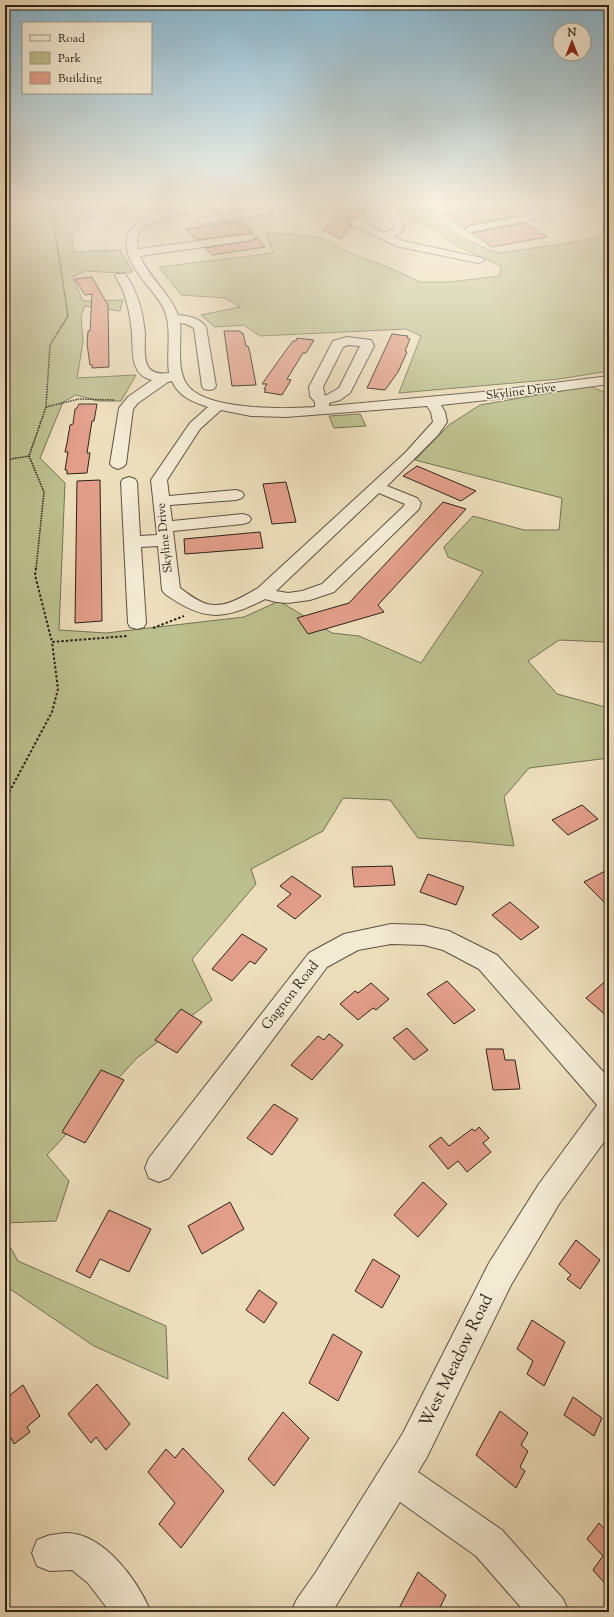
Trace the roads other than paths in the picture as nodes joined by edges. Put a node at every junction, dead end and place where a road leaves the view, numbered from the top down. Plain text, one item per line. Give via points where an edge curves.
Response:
1 (124, 280) edge
2 (149, 280) edge
3 (173, 319) junction
4 (170, 378) junction
5 (609, 380) edge
6 (209, 386) dead end
7 (432, 402) junction
8 (218, 405) junction
9 (322, 405) junction
10 (118, 464) dead end
11 (129, 482) dead end
12 (377, 487) junction
13 (236, 495) dead end
14 (161, 501) junction
15 (243, 519) dead end
16 (165, 533) junction
17 (132, 542) junction
18 (264, 592) junction
19 (139, 629) road end
20 (609, 1098) edge
21 (609, 1112) edge
22 (159, 1168) dead end
23 (395, 1477) junction
24 (50, 1553) dead end
25 (132, 1612) edge
26 (310, 1612) edge
27 (550, 1612) edge

1 - 4 street via 130,292 137,324 140,364 150,375
2 - 3 street, Skyline Drive via 170,308
3 - 4 street, Skyline Drive via 175,371
3 - 6 street via 184,319 200,327
4 - 8 street, Skyline Drive via 179,383 186,392
4 - 10 street via 133,400 126,408
5 - 7 street, Skyline Drive
7 - 9 street, Skyline Drive
7 - 12 street via 440,422 412,454
8 - 9 street, Skyline Drive via 239,411 272,414
8 - 14 street, Skyline Drive via 195,426 159,480
9 - 9 street via 316,396 316,387 338,344 347,341 366,343 366,348 345,390
11 - 17 street
12 - 18 street
12 - 18 street via 410,501 413,503 411,509 336,581 320,591 288,598
13 - 14 street
14 - 16 street, Skyline Drive
15 - 16 street
16 - 17 street
16 - 18 street, Skyline Drive via 171,590 203,609 222,609 247,603
17 - 19 street
20 - 22 street, Gagnon Road via 488,962 449,941 424,935 392,934 353,941 318,960
21 - 23 street, West Meadow Road via 549,1194 500,1274 415,1446
23 - 26 street, West Meadow Road via 329,1586
23 - 27 street via 489,1543
24 - 25 street via 73,1551 90,1560 102,1570

